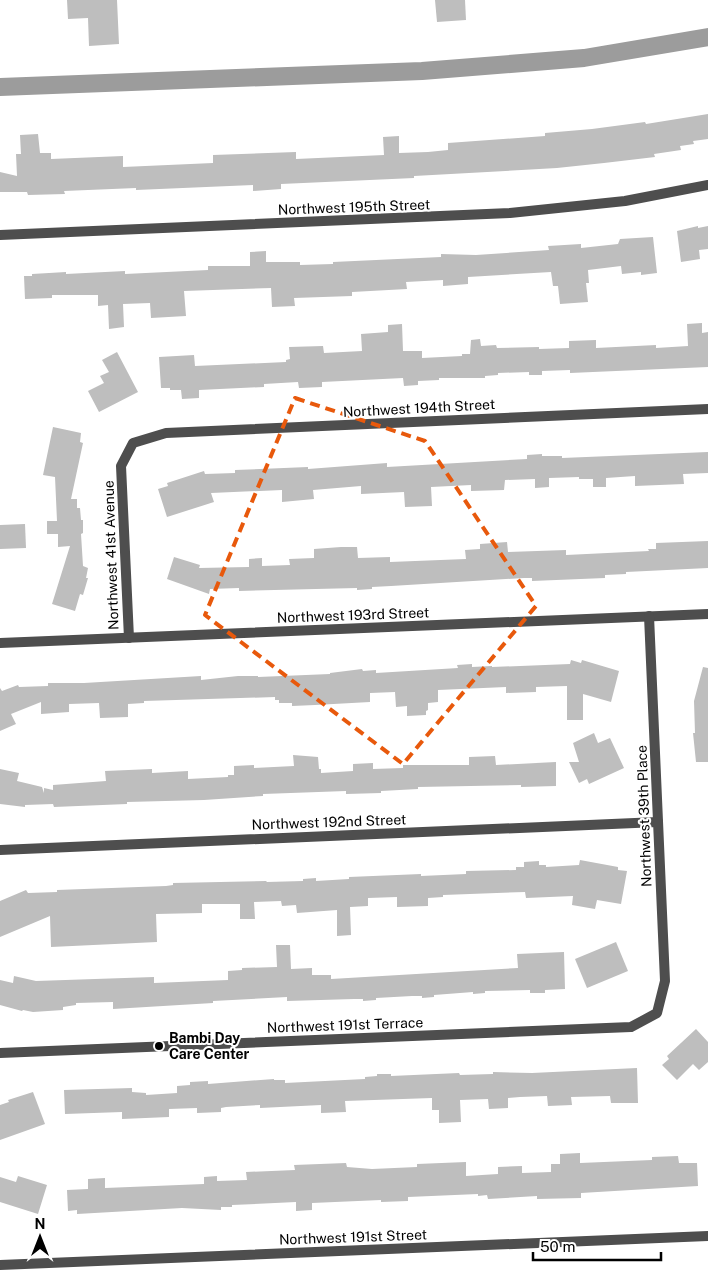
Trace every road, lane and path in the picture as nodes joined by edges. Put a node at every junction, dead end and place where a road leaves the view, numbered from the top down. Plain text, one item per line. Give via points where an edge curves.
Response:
1 (708, 185) edge
2 (0, 235) edge
3 (708, 409) edge
4 (134, 443) joint
5 (708, 614) edge
6 (649, 616) junction
7 (129, 638) junction
8 (0, 643) edge
9 (658, 822) junction
10 (0, 850) edge
11 (657, 1013) joint
12 (0, 1053) edge
13 (708, 1236) edge
14 (0, 1265) edge

1 - 2 street, Northwest 195th Street via 625,201 510,214
3 - 4 street, Northwest 194th Street via 166,433
4 - 7 street, Northwest 41st Avenue via 121,466
5 - 6 street, Northwest 193rd Street
6 - 7 street, Northwest 193rd Street
6 - 9 street, Northwest 39th Place
7 - 8 street, Northwest 193rd Street
9 - 10 street, Northwest 192nd Street
9 - 11 street, Northwest 39th Place via 665,981
11 - 12 street, Northwest 191st Terrace via 631,1027
13 - 14 street, Northwest 191st Street

